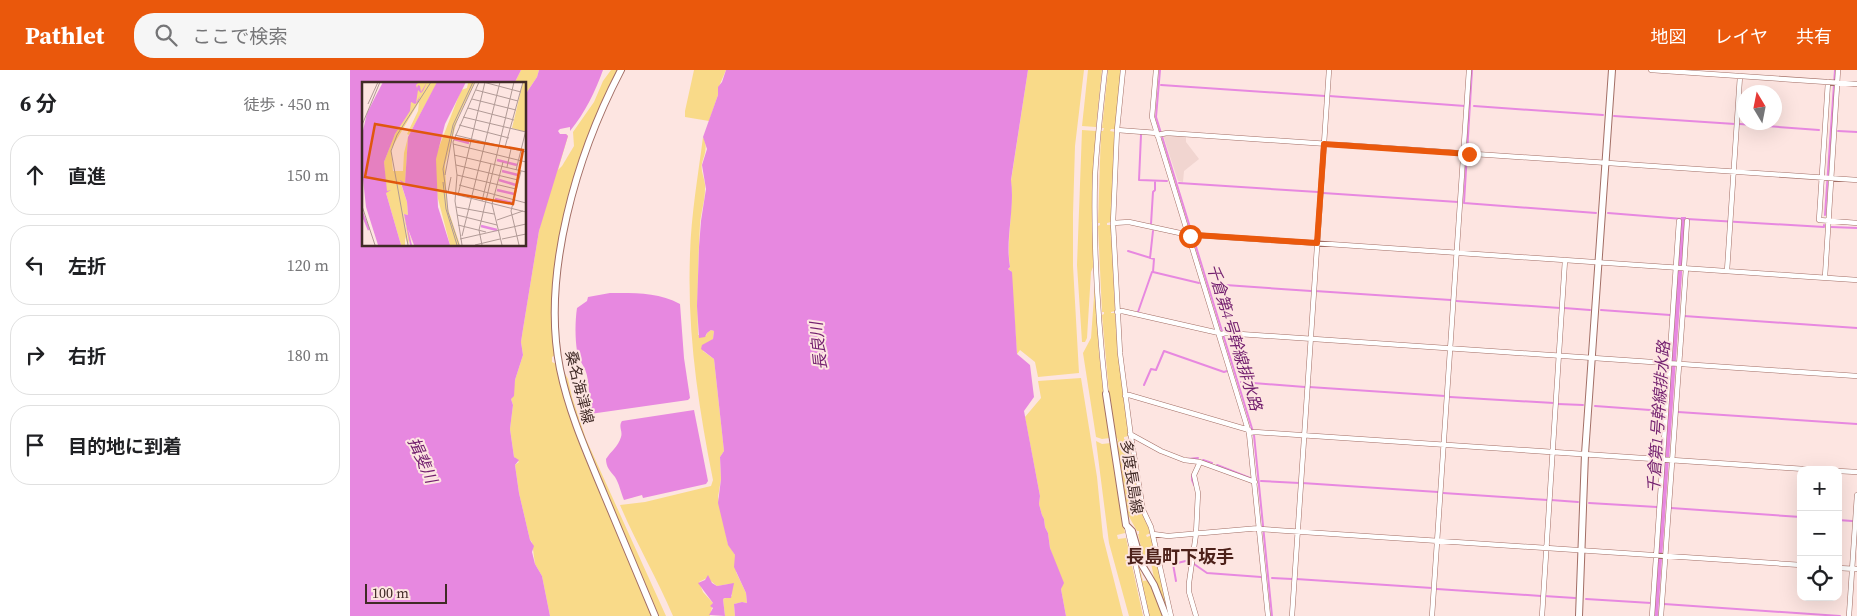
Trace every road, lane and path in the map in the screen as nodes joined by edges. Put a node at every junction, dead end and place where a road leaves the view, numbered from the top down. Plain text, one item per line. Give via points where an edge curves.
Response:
1 (621, 70) edge
2 (1105, 70) edge
3 (1123, 70) edge
4 (1156, 70) edge
5 (1328, 70) edge
6 (1469, 70) edge
7 (1612, 70) edge
8 (1651, 70) edge
9 (1838, 70) edge
10 (1681, 71) edge
11 (1740, 76) junction
12 (1833, 82) junction
13 (1857, 84) edge
14 (1117, 130) junction
15 (1159, 134) junction
16 (1324, 144) junction
17 (1466, 154) junction
18 (1605, 163) junction
19 (1734, 172) junction
20 (1822, 178) junction
21 (1830, 178) junction
22 (1857, 180) edge
23 (1679, 221) dead end
24 (1687, 221) dead end
25 (1829, 221) junction
26 (1857, 223) edge
27 (1113, 224) junction
28 (1191, 236) junction
29 (1317, 243) junction
30 (1457, 252) junction
31 (1565, 260) junction
32 (1598, 262) junction
33 (1676, 267) junction
34 (1684, 268) junction
35 (1727, 271) junction
36 (1825, 277) junction
37 (1857, 280) edge
38 (1117, 312) junction
39 (1221, 334) junction
40 (1310, 339) junction
41 (1451, 348) junction
42 (1559, 356) junction
43 (1592, 358) junction
44 (1669, 363) junction
45 (1678, 364) junction
46 (1857, 376) edge
47 (1106, 394) joint
48 (1125, 396) junction
49 (1251, 432) junction
50 (1130, 434) junction
51 (1304, 435) junction
52 (1444, 444) junction
53 (1552, 452) junction
54 (1586, 454) junction
55 (1663, 459) junction
56 (1671, 460) junction
57 (1200, 462) junction
58 (1797, 469) edge
59 (1842, 471) edge
60 (1857, 472) edge
61 (1255, 482) junction
62 (1857, 495) edge
63 (1126, 525) junction
64 (1262, 529) junction
65 (1298, 531) junction
66 (1153, 534) junction
67 (1196, 534) junction
68 (1437, 540) junction
69 (1546, 548) junction
70 (1582, 550) junction
71 (1657, 556) junction
72 (1665, 556) junction
73 (1797, 565) edge
74 (1854, 569) edge
75 (655, 616) edge
76 (1147, 616) edge
77 (1166, 616) edge
78 (1171, 616) edge
79 (1196, 616) edge
80 (1268, 616) edge
81 (1292, 616) edge
82 (1432, 616) edge
83 (1542, 616) edge
84 (1579, 616) edge
85 (1652, 616) edge
86 (1661, 616) edge
87 (1849, 616) edge

1 - 75 main road, 桑名海津線 via 588,142 574,188 564,232 555,315 566,394 581,439
2 - 47 street via 1095,177 1095,222
3 - 14 street
4 - 15 street via 1152,114
5 - 16 street
6 - 17 street
7 - 18 main road
8 - 10 street
9 - 12 street
10 - 11 street
11 - 12 street
11 - 19 street
12 - 13 street
12 - 20 street
12 - 21 street
14 - 15 street
14 - 27 street
15 - 16 street
15 - 28 street
16 - 17 street
16 - 29 street
17 - 18 street
17 - 30 street
18 - 19 street
18 - 32 main road
19 - 20 street
19 - 35 street
20 - 21 street
20 - 25 street via 1818,220
21 - 22 street
21 - 25 street
23 - 33 street
24 - 34 street
25 - 26 street
25 - 36 street
27 - 28 street via 1129,222
27 - 38 street
28 - 29 street
28 - 39 street
29 - 30 street
29 - 40 street
30 - 31 street
30 - 41 street
31 - 32 street
31 - 42 street
32 - 33 street
32 - 43 main road
33 - 34 street
33 - 44 street
34 - 35 street
34 - 45 street
35 - 36 street
36 - 37 street
38 - 39 street
38 - 48 street
39 - 40 street
39 - 49 street
40 - 41 street
40 - 51 street
41 - 42 street
41 - 52 street
42 - 43 street
42 - 53 street
43 - 44 street
43 - 54 main road
44 - 45 street
44 - 55 street
45 - 46 street
45 - 56 street
47 - 63 main road, 多度長島線
48 - 49 street
48 - 50 street
49 - 51 street
49 - 61 street
50 - 57 street via 1161,451
50 - 66 street via 1143,510
51 - 52 street
51 - 65 street
52 - 53 street
52 - 68 street
53 - 54 street
53 - 69 street
54 - 55 street
54 - 70 main road
55 - 56 street
55 - 71 street
56 - 58 street
56 - 72 street
57 - 61 street
57 - 67 street via 1194,479 1198,493
59 - 60 street
61 - 64 street
62 - 74 street
63 - 76 street
63 - 77 main road, 多度長島線 via 1132,530 1142,565
64 - 65 street
64 - 67 street
64 - 80 street
65 - 68 street
65 - 81 street
66 - 67 street
66 - 78 street
67 - 79 street via 1189,583
68 - 69 street
68 - 82 street
69 - 70 street
69 - 83 street
70 - 71 street
70 - 84 main road
71 - 72 street
71 - 85 street
72 - 73 street
72 - 86 street
74 - 87 street

